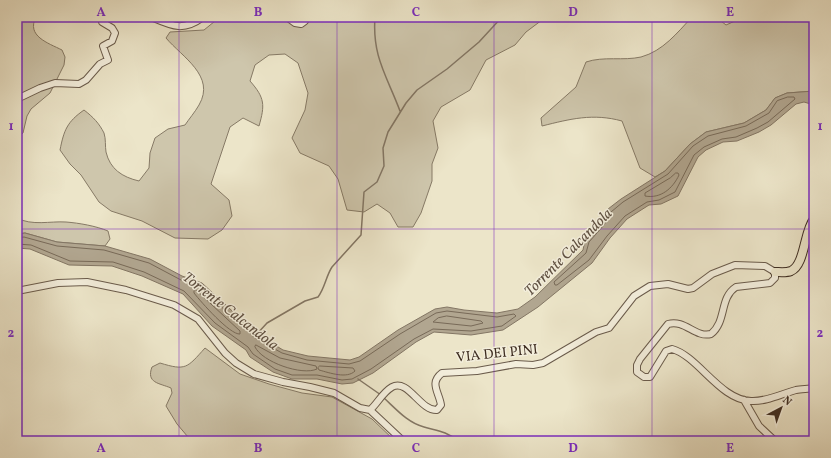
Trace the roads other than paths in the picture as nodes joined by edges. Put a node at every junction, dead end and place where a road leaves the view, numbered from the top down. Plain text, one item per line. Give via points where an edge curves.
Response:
1 (101, 17) edge
2 (150, 17) edge
3 (203, 17) edge
4 (287, 17) edge
5 (306, 17) edge
6 (17, 100) edge
7 (814, 219) edge
8 (775, 272) junction
9 (17, 291) edge
10 (814, 388) edge
11 (744, 400) junction
12 (371, 410) junction
13 (403, 441) edge
14 (775, 441) edge

1 - 6 street via 102,22 115,33 112,41 102,47 108,60 100,64 79,84 55,83
2 - 3 street via 166,24 183,27
4 - 5 street via 295,23 302,24
7 - 8 main road via 796,266 789,272
8 - 11 street via 775,278 770,284 736,287 731,290 725,299 721,321 711,334 702,334 680,322 668,324 636,369 644,377 650,377 666,351 675,350 724,389
8 - 12 street, VIA DEI PINI via 764,266 735,265 712,274 693,288 668,284 650,286 634,296 609,328 596,332 543,363 442,373 435,383 441,404 437,410 427,408 408,390 399,386 393,386 382,395
9 - 12 street via 58,283 87,282 126,290 174,305 198,319 225,353 254,374 334,393 360,408
10 - 11 street via 796,390 768,399
11 - 14 street via 759,426
12 - 13 street

